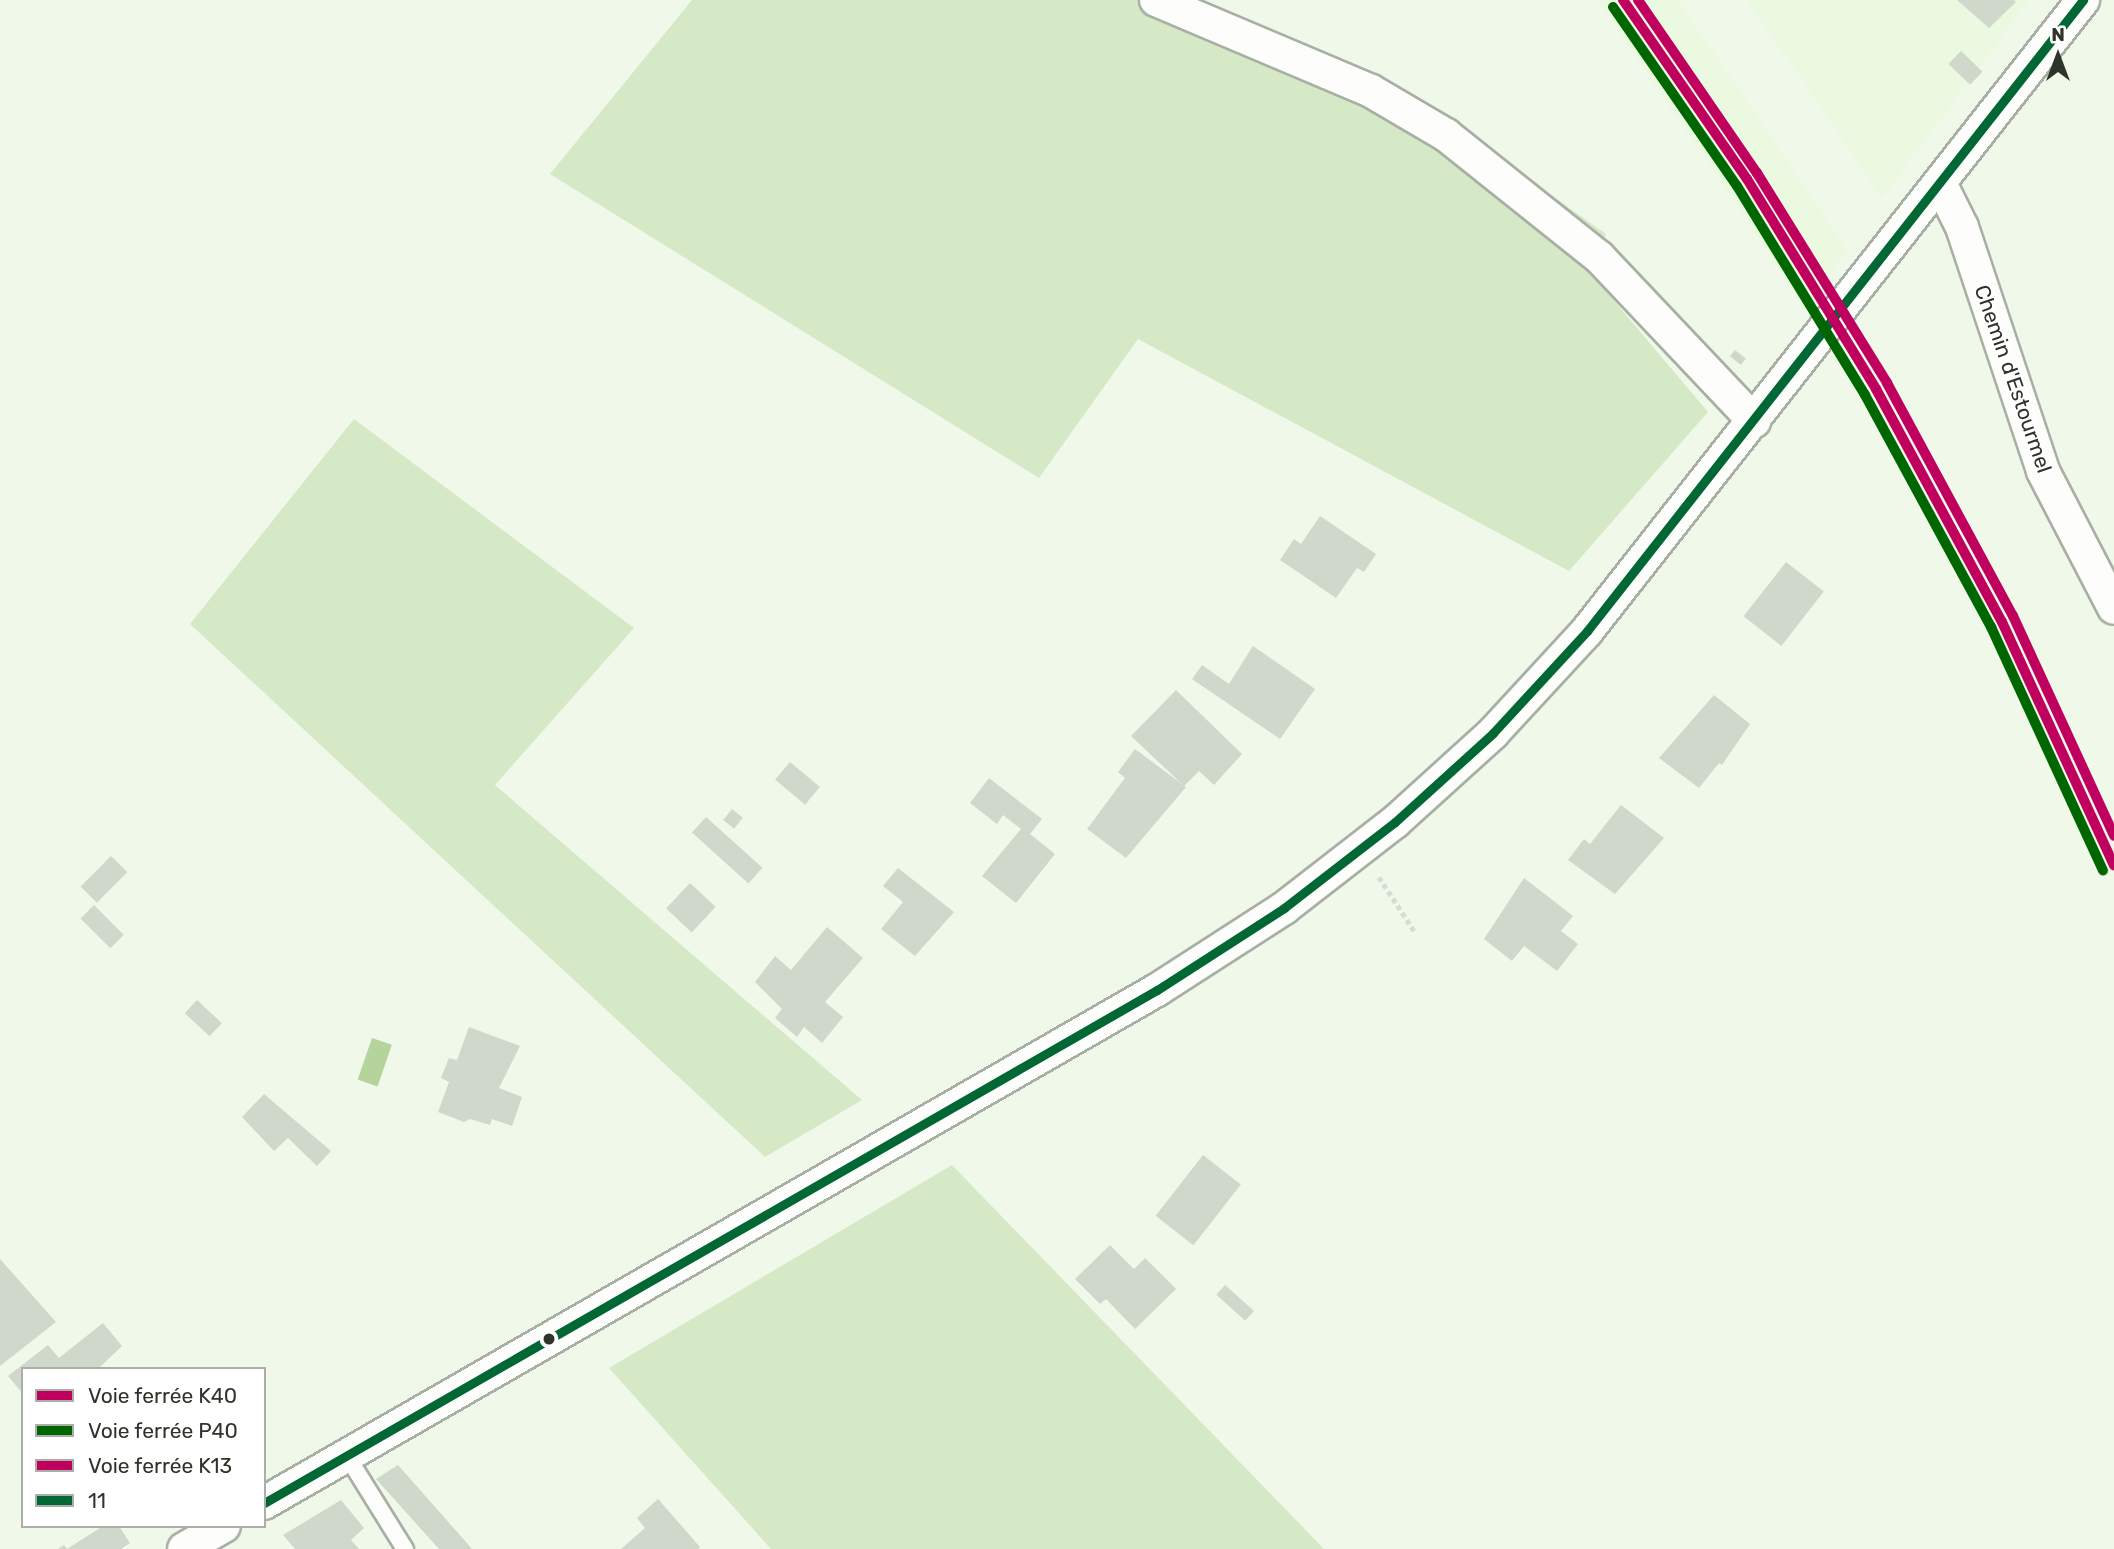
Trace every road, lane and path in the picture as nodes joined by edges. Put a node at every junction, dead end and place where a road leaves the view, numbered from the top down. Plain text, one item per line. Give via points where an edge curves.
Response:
1 (1156, 0) edge
2 (2083, 0) edge
3 (1940, 183) junction
4 (1754, 421) junction
5 (2114, 608) edge
6 (1362, 850) junction
7 (1415, 932) dead end
8 (347, 1456) junction
9 (266, 1502) edge
10 (221, 1528) edge
11 (184, 1549) edge
12 (405, 1549) edge

1 - 4 street via 1371,91 1446,135 1599,257
2 - 3 street
3 - 4 street
3 - 5 street, Chemin d'Estourmel via 1962,227 2038,460
4 - 6 street via 1631,578 1529,696
6 - 7 path
6 - 8 street via 1244,936 1126,1008
8 - 9 street
8 - 12 lane
10 - 11 street

